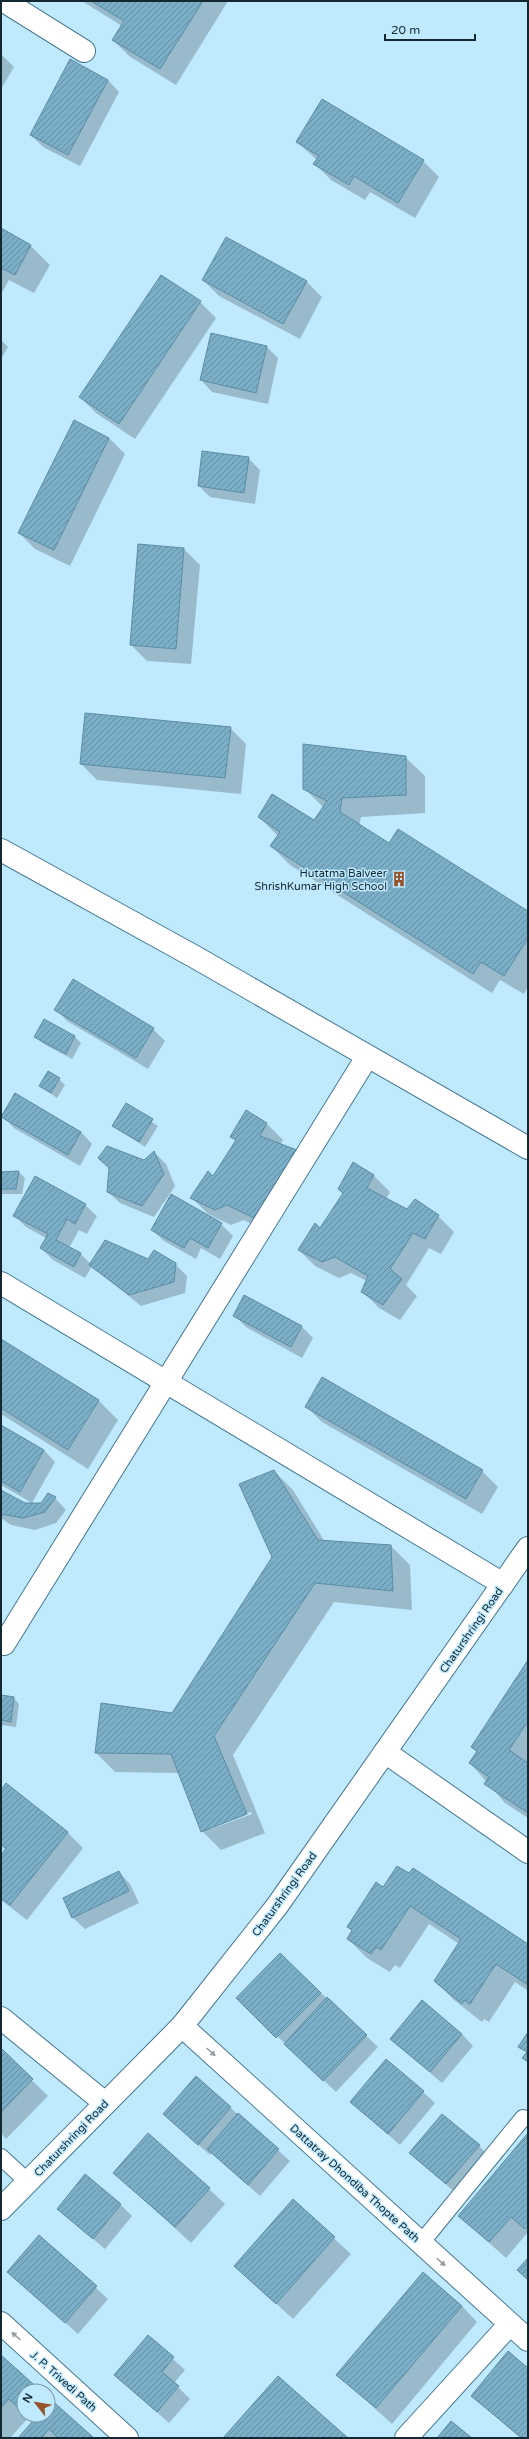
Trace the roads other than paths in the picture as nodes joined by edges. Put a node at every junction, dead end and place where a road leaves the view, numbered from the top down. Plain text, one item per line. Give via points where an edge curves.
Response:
1 (4, 1) edge
2 (84, 51) dead end
3 (1, 850) edge
4 (368, 1057) junction
5 (528, 1148) edge
6 (1, 1283) edge
7 (165, 1381) junction
8 (528, 1548) edge
9 (502, 1584) junction
10 (4, 1644) dead end
11 (385, 1752) junction
12 (528, 1852) edge
13 (1, 2018) edge
14 (182, 2026) junction
15 (105, 2103) junction
16 (523, 2118) dead end
17 (1, 2157) edge
18 (28, 2182) junction
19 (1, 2208) edge
20 (421, 2243) junction
21 (1, 2323) edge
22 (510, 2324) junction
23 (528, 2340) edge
24 (127, 2438) edge
25 (406, 2438) edge

1 - 2 street
3 - 4 street via 195,957
4 - 5 street
4 - 7 street
6 - 7 street
7 - 9 street
7 - 10 street
8 - 9 street, Chaturshringi Road
9 - 11 street, Chaturshringi Road
11 - 12 street
11 - 14 street, Chaturshringi Road via 277,1906
13 - 15 street
14 - 15 street, Chaturshringi Road
14 -> 20 street, Dattatray Dhondiba Thopte Path
15 - 18 street, Chaturshringi Road
16 - 20 lane
17 - 18 lane
18 - 19 street, Chaturshringi Road
20 -> 22 street, Dattatray Dhondiba Thopte Path
24 -> 21 street, J. P. Trivedi Path
22 - 23 street, Dattatray Dhondiba Thopte Path
22 - 25 street

